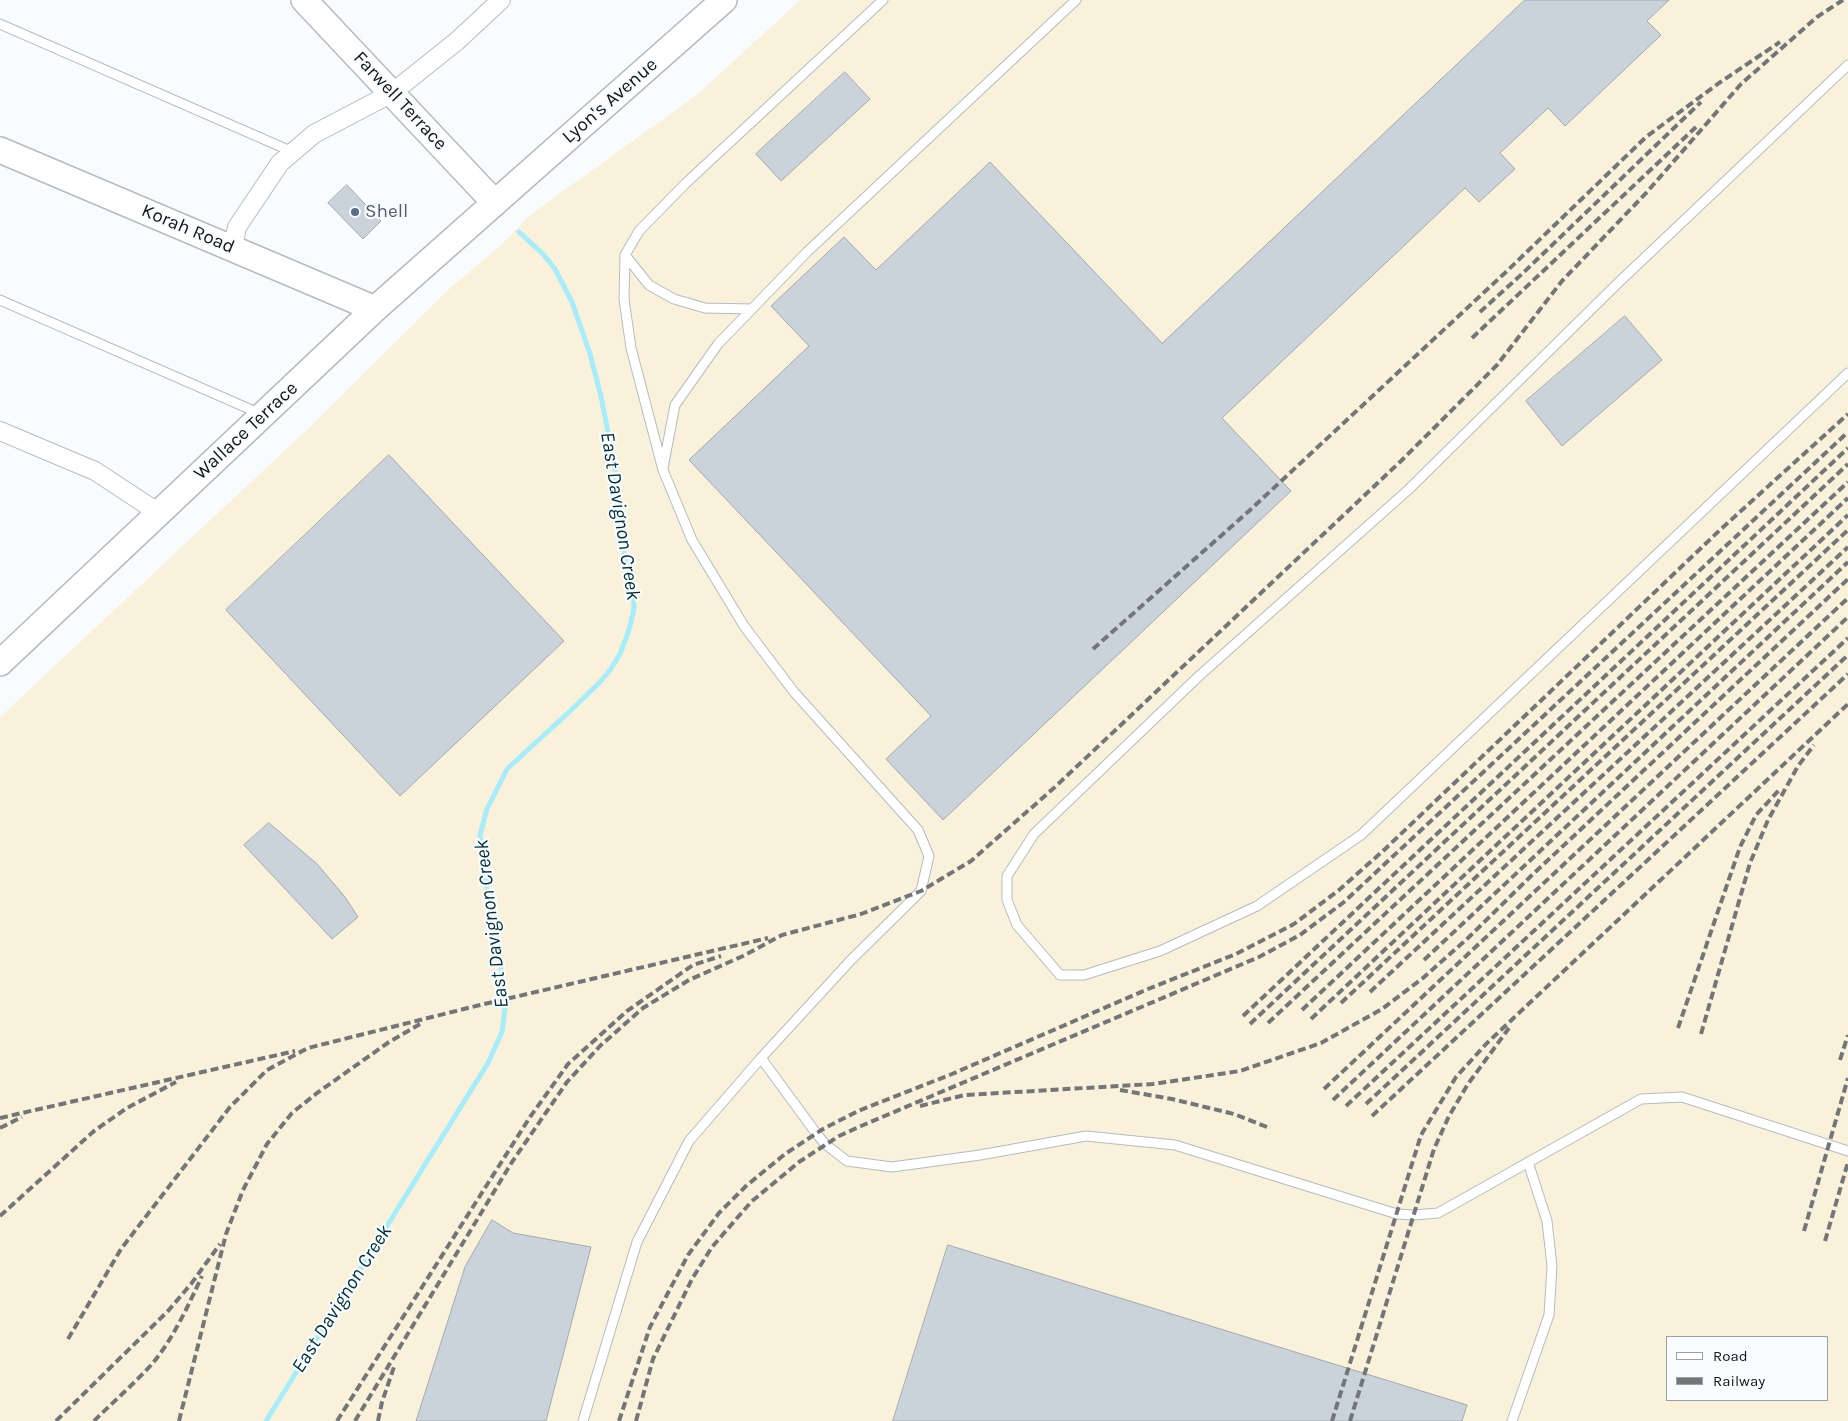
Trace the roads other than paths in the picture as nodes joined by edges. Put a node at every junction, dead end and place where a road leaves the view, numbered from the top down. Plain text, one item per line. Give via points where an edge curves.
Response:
1 (304, 0) edge
2 (501, 0) edge
3 (724, 0) edge
4 (882, 0) edge
5 (1076, 0) edge
6 (0, 24) edge
7 (1848, 65) edge
8 (392, 93) junction
9 (0, 150) edge
10 (293, 152) junction
11 (495, 203) junction
12 (233, 248) junction
13 (625, 254) junction
14 (0, 300) edge
15 (375, 309) junction
16 (752, 309) junction
17 (1848, 373) edge
18 (263, 415) junction
19 (0, 431) edge
20 (663, 470) junction
21 (159, 513) junction
22 (0, 663) edge
23 (762, 1058) junction
24 (1848, 1151) edge
25 (1528, 1162) junction
26 (583, 1421) edge
27 (1512, 1421) edge

1 - 8 main road, Farwell Terrace
2 - 8 street via 458,41
3 - 11 main road, Lyon's Avenue
4 - 13 lane via 686,183 638,231
5 - 16 lane via 814,245
6 - 10 lane
7 - 17 lane via 1618,282 1408,490 1199,676 1034,834 1007,876 1007,900 1017,925 1060,974 1084,975 1160,951 1257,906 1361,835
8 - 10 street via 314,134
8 - 11 main road, Farwell Terrace
9 - 12 main road, Korah Road
10 - 12 street via 280,163 238,227
11 - 15 main road, Wallace Terrace
12 - 15 main road, Korah Road
13 - 16 lane via 649,285 674,299 705,308
13 - 20 lane via 624,300 631,348
14 - 18 lane
15 - 18 main road, Wallace Terrace
16 - 20 lane via 718,344 675,405
18 - 21 main road, Wallace Terrace
19 - 21 street via 95,471
20 - 23 lane via 692,540 744,626 794,692 918,830 929,856 920,890
21 - 22 main road, Wallace Terrace
23 - 25 lane via 825,1144 846,1161 892,1168 1086,1136 1175,1145 1397,1214 1414,1215 1438,1213
23 - 26 lane via 688,1141 637,1242
24 - 25 lane via 1682,1097 1641,1099
25 - 27 lane via 1547,1221 1552,1266 1549,1315

